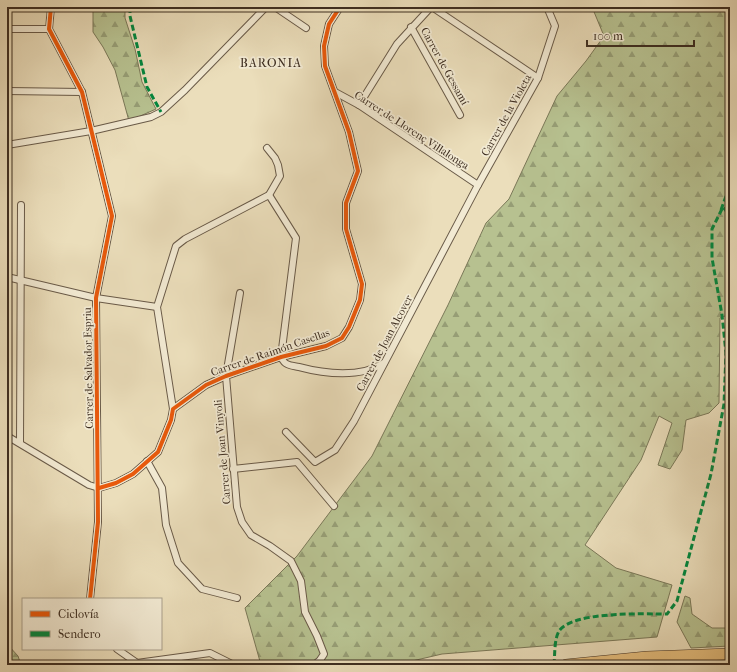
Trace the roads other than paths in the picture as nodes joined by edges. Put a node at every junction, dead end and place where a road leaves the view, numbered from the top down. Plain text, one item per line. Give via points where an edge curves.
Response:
1 (51, 7) edge
2 (266, 7) edge
3 (275, 7) edge
4 (340, 7) edge
5 (431, 7) edge
6 (547, 7) edge
7 (411, 27) junction
8 (306, 28) dead end
9 (7, 29) edge
10 (49, 29) junction
11 (538, 78) junction
12 (7, 91) edge
13 (82, 92) junction
14 (334, 92) junction
15 (358, 105) junction
16 (460, 115) dead end
17 (91, 131) junction
18 (7, 145) edge
19 (267, 148) dead end
20 (478, 185) junction
21 (269, 195) junction
22 (21, 205) dead end
23 (7, 277) edge
24 (20, 281) junction
25 (240, 293) dead end
26 (96, 298) junction
27 (157, 307) junction
28 (281, 357) junction
29 (386, 362) junction
30 (226, 376) junction
31 (173, 409) junction
32 (286, 432) dead end
33 (7, 436) edge
34 (20, 443) junction
35 (147, 461) junction
36 (233, 469) junction
37 (98, 488) junction
38 (334, 506) dead end
39 (90, 598) edge
40 (237, 598) dead end
41 (118, 650) edge
42 (730, 654) edge
43 (234, 665) edge
44 (314, 665) edge
45 (566, 665) edge

1 - 10 street
2 - 17 street via 161,112 151,117
3 - 8 street
4 - 14 street, Carrer de Raimón Casellas via 330,24 324,46 325,66
5 - 7 street
5 - 11 street
6 - 11 street, Carrer de la Violeta via 555,26
7 - 15 street via 397,44
7 - 16 street, Carrer de Gessamí
9 - 10 street
10 - 13 street, Carrer de Salvador Espriu
11 - 20 street, Carrer de la Violeta
12 - 13 street
13 - 17 street, Carrer de Salvador Espriu
14 - 15 street, Carrer de Llorenç Villalonga
14 - 28 street, Carrer de Raimón Casellas via 349,132 358,171 346,203 346,229 362,284 360,300 342,338 326,346
15 - 20 street, Carrer de Llorenç Villalonga
17 - 18 street
17 - 26 street, Carrer de Salvador Espriu via 112,216
19 - 21 street via 275,158 280,176
20 - 29 street, Carrer de Joan Alcover
21 - 27 street via 176,246
21 - 28 street via 296,238
22 - 24 street
23 - 24 street
24 - 26 street
24 - 34 street
25 - 30 street, Carrer de Joan Vinyoli
26 - 27 street
26 - 37 street, Carrer de Salvador Espriu
27 - 31 street
28 - 29 street via 286,364 331,373 376,368
28 - 30 street, Carrer de Raimón Casellas
29 - 32 street, Carrer de Joan Alcover via 335,450 314,462
30 - 31 street, Carrer de Raimón Casellas via 206,385
30 - 36 street, Carrer de Joan Vinyoli
31 - 35 street via 158,452
33 - 34 street
34 - 37 street via 88,485
35 - 37 street via 133,474 116,484
35 - 40 street via 162,488 166,525 178,563 202,589
36 - 38 street via 297,462
36 - 44 street, Carrer de Joan Vinyoli via 237,507 242,522 251,535 291,561 301,581 305,612 324,654
37 - 39 street, Carrer de Salvador Espriu via 98,522
41 - 43 street via 137,663 210,653
42 - 45 highway via 647,657

